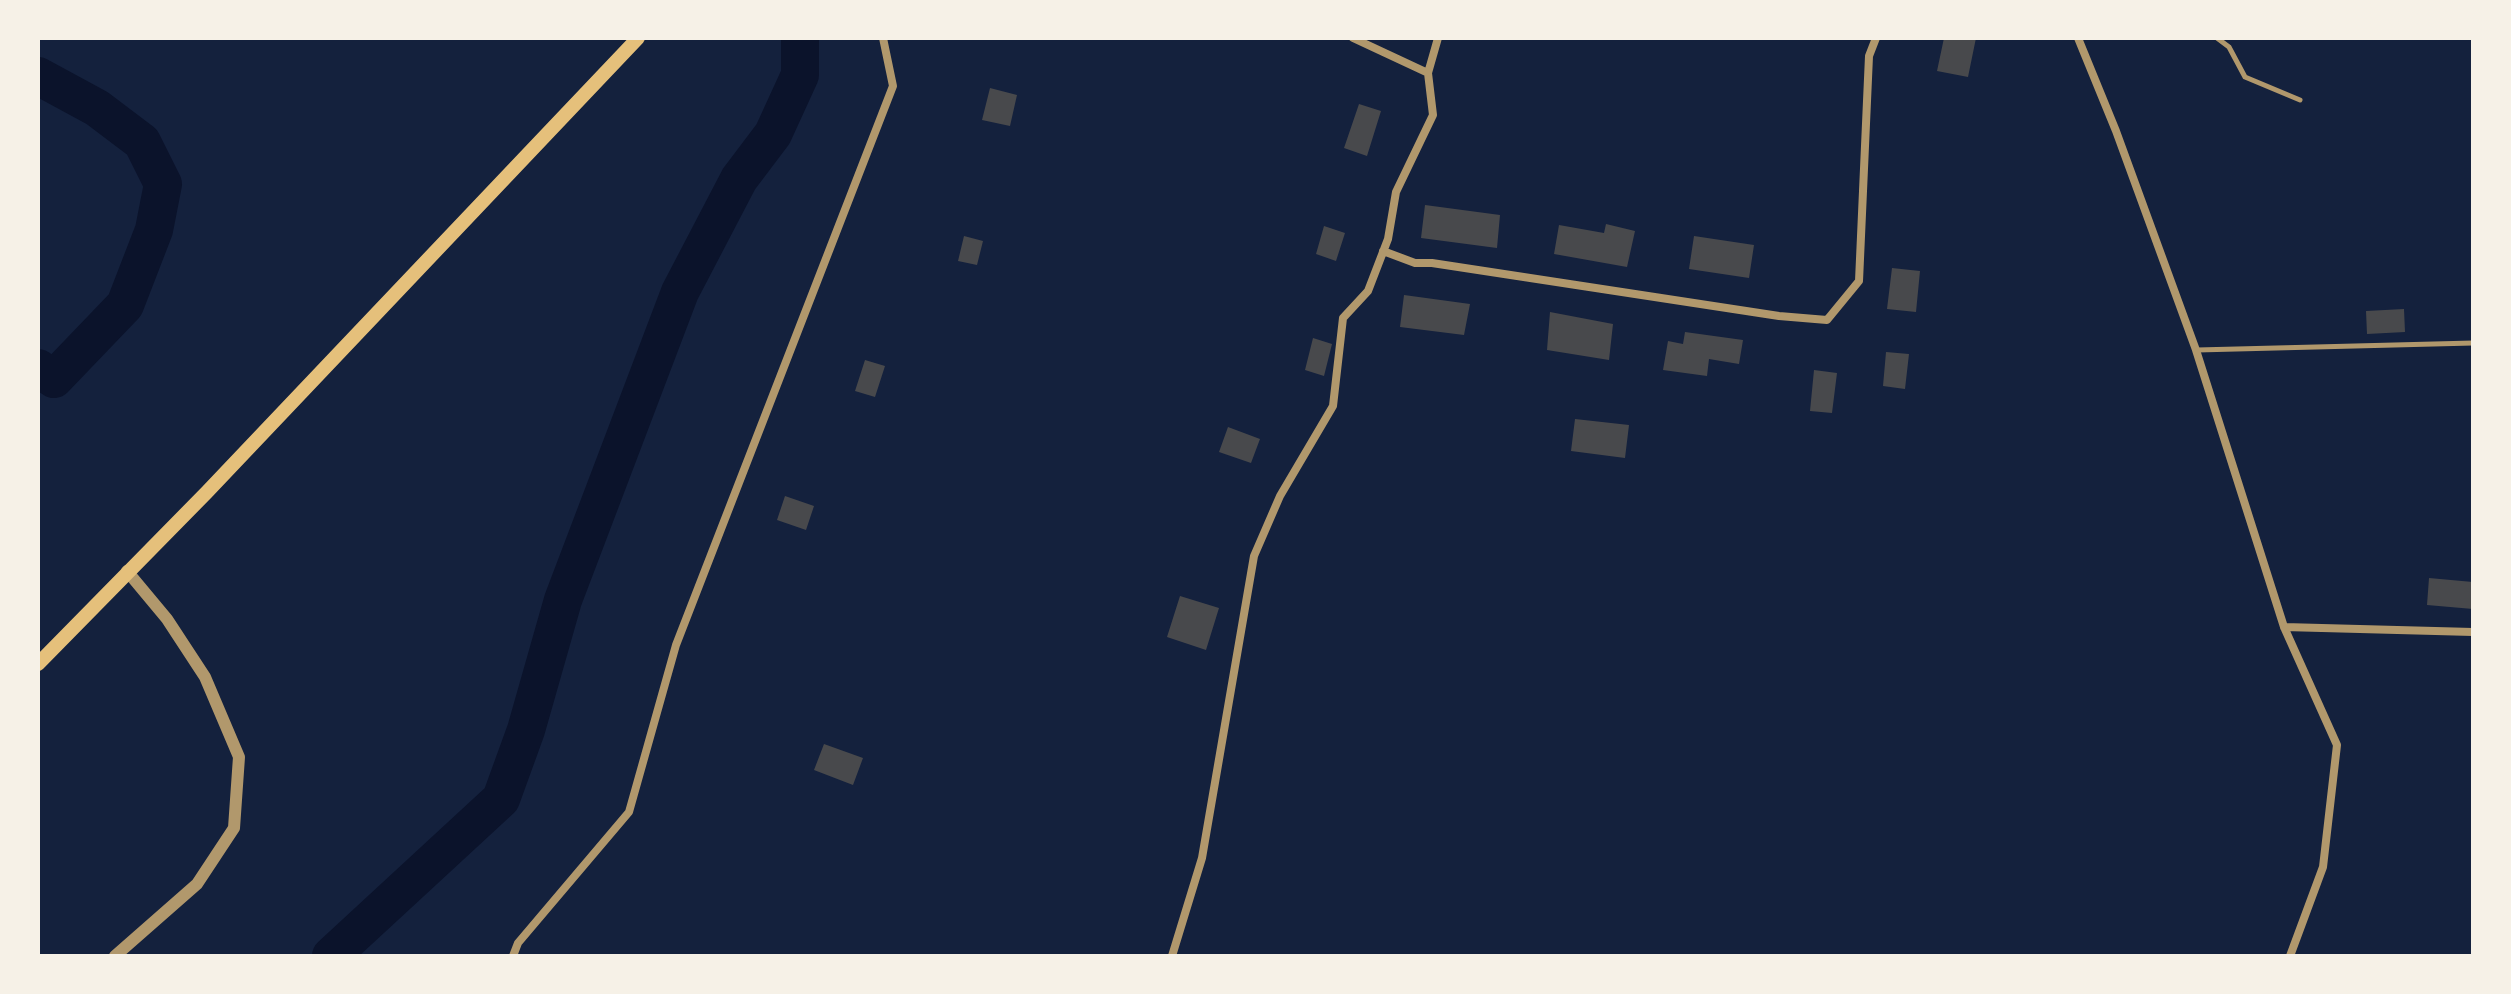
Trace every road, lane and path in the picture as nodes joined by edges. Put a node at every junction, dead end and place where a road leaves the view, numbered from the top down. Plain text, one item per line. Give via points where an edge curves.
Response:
1 (638, 38) edge
2 (883, 38) edge
3 (1353, 38) edge
4 (1438, 38) edge
5 (1876, 38) edge
6 (2078, 38) edge
7 (2217, 38) edge
8 (1428, 73) junction
9 (2300, 100) dead end
10 (1383, 251) junction
11 (2473, 343) edge
12 (2196, 350) junction
13 (127, 571) junction
14 (2284, 627) junction
15 (2473, 632) edge
16 (38, 664) edge
17 (115, 956) edge
18 (513, 956) edge
19 (1172, 956) edge
20 (2290, 956) edge

1 - 13 main road
2 - 18 street via 893,86 676,645 629,812 518,943
3 - 8 street
4 - 8 street
5 - 10 street via 1869,56 1859,281 1827,320 1415,263
6 - 12 street
7 - 9 lane via 2229,47 2245,77
8 - 10 street via 1433,115 1396,192
10 - 19 street via 1368,291 1343,318 1333,406 1280,496 1254,556 1202,858
11 - 12 lane
12 - 14 street
13 - 16 main road
13 - 17 street via 205,677 239,757 234,828 197,884
14 - 15 street
14 - 20 street via 2337,745 2323,867

